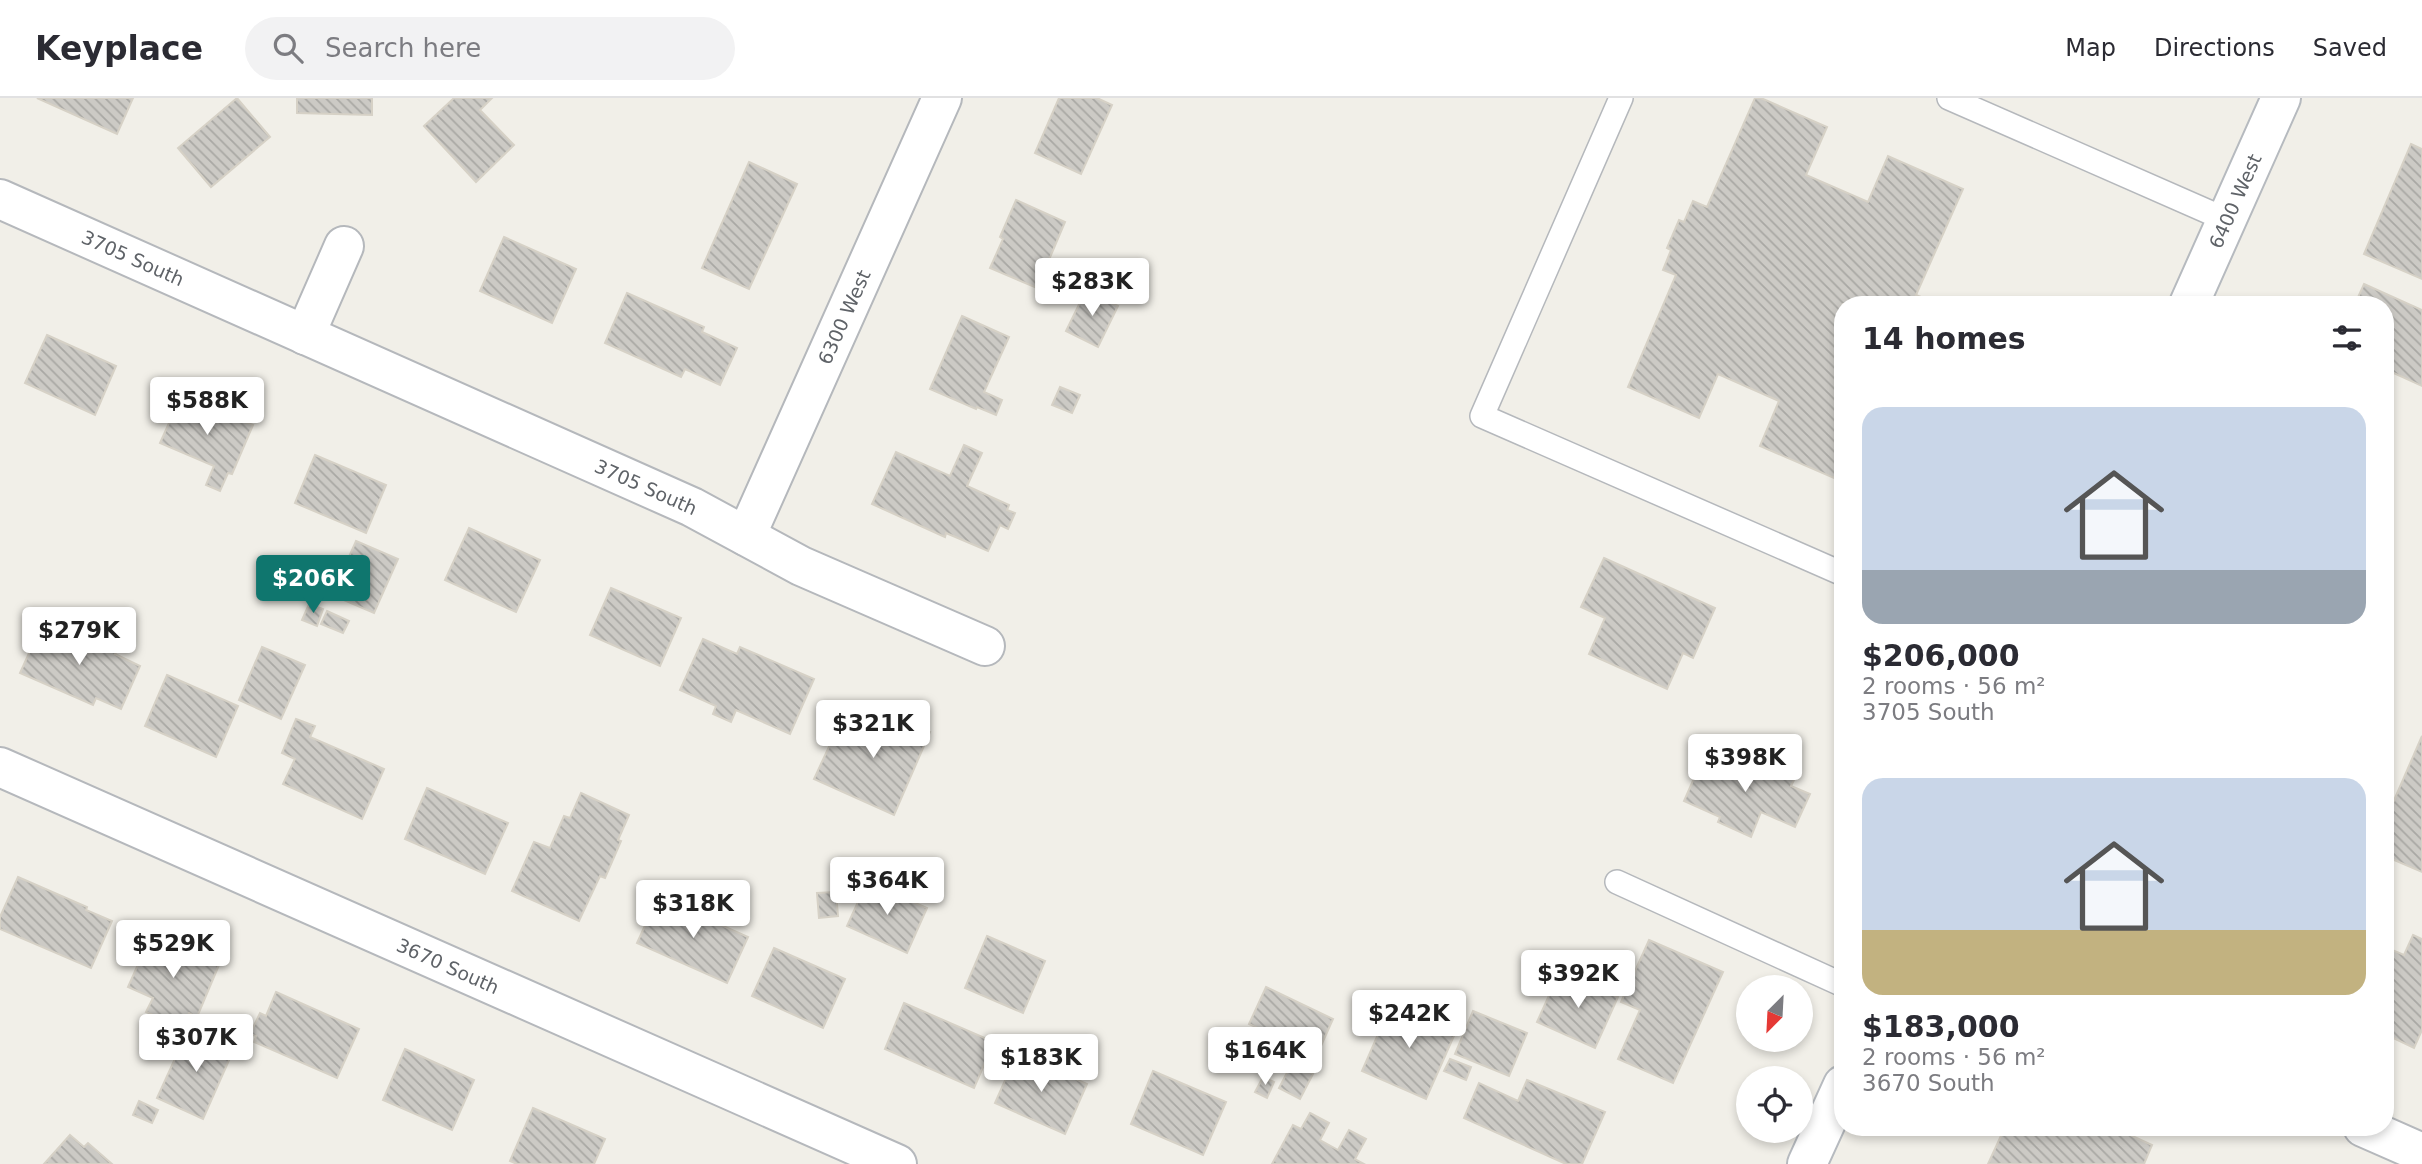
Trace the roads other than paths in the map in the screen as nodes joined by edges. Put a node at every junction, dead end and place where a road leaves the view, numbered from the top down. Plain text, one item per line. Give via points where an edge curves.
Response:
1 (942, 98) edge
2 (1621, 98) edge
3 (1949, 98) edge
4 (2281, 98) edge
5 (0, 199) edge
6 (2227, 220) junction
7 (344, 246) dead end
8 (2193, 296) edge
9 (305, 335) junction
10 (746, 536) junction
11 (1834, 571) edge
12 (985, 646) dead end
13 (0, 767) edge
14 (1618, 882) dead end
15 (1834, 981) edge
16 (1834, 1105) edge
17 (2383, 1136) edge
18 (2422, 1153) edge
19 (897, 1164) edge
20 (1808, 1164) edge

1 - 10 street, 6300 West
2 - 11 lane via 1482,416
3 - 6 lane
4 - 6 street, 6400 West
5 - 9 street, 3705 South
6 - 8 street, 6400 West
7 - 9 street
9 - 10 street, 3705 South via 692,507
10 - 12 street, 3705 South via 801,566
13 - 19 street, 3670 South
14 - 15 lane
16 - 20 street
17 - 18 street

